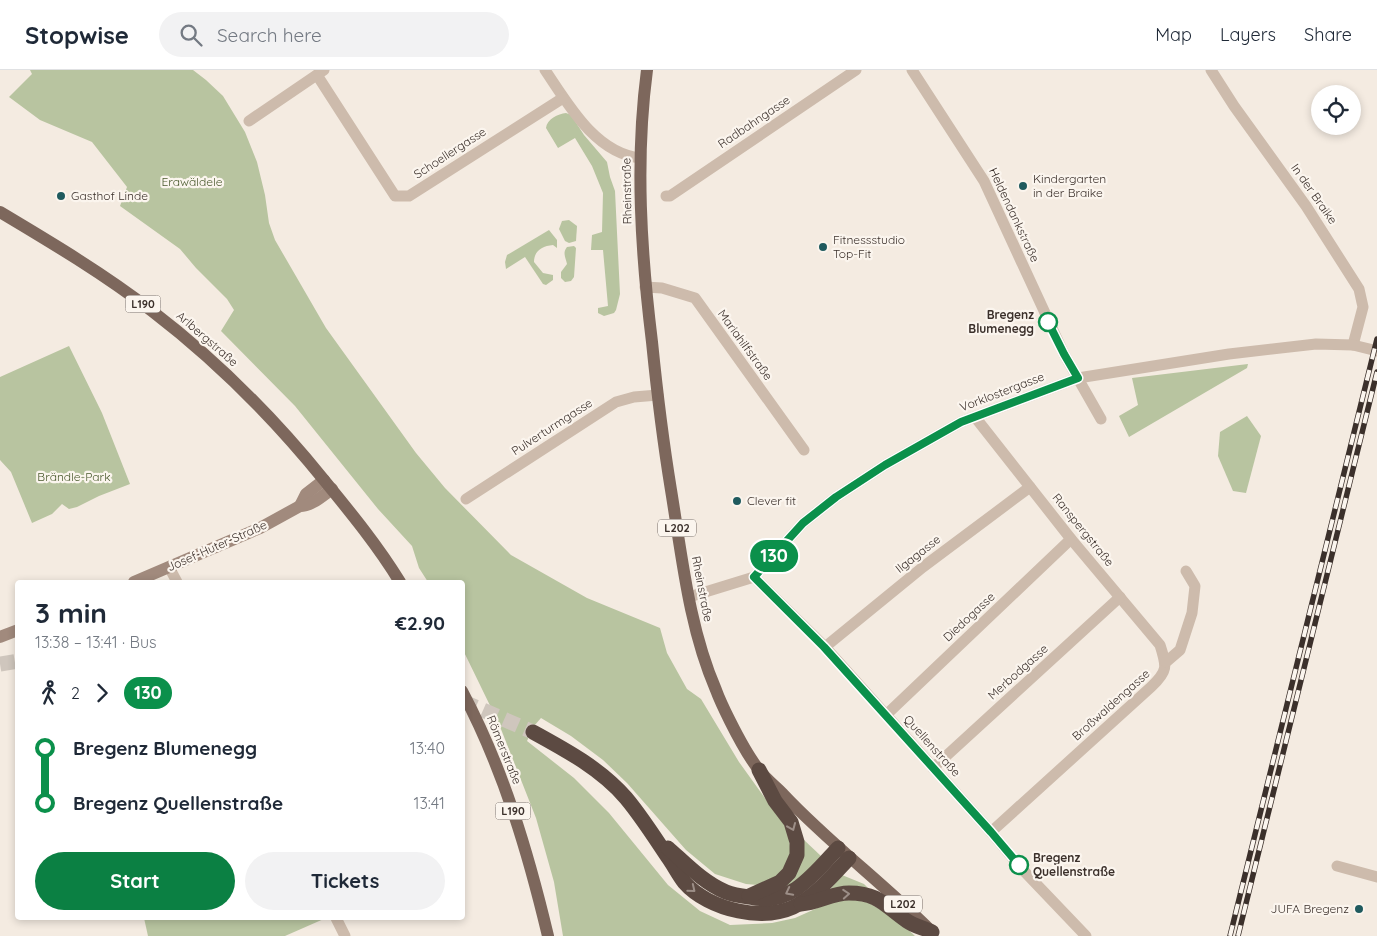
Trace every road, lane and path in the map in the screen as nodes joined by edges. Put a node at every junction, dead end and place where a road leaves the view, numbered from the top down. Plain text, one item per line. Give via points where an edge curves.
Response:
1 (545, 70) edge
2 (646, 70) edge
3 (856, 70) edge
4 (912, 70) edge
5 (1211, 70) edge
6 (320, 72) edge
7 (563, 98) junction
8 (249, 121) dead end
9 (640, 158) junction
10 (666, 196) dead end
11 (0, 212) edge
12 (645, 287) junction
13 (1353, 345) junction
14 (1377, 351) edge
15 (1078, 378) junction
16 (658, 395) junction
17 (975, 417) junction
18 (1101, 419) dead end
19 (804, 450) dead end
20 (328, 484) junction
21 (1030, 487) junction
22 (466, 499) dead end
23 (1071, 539) junction
24 (169, 567) junction
25 (1186, 571) dead end
26 (754, 577) junction
27 (139, 580) edge
28 (176, 580) edge
29 (399, 580) edge
30 (689, 597) junction
31 (1120, 597) junction
32 (15, 631) edge
33 (0, 636) edge
34 (824, 647) junction
35 (1166, 662) junction
36 (465, 697) edge
37 (886, 715) junction
38 (533, 732) tunnel mouth
39 (934, 768) junction
40 (759, 770) junction
41 (991, 832) junction
42 (654, 835) junction
43 (844, 853) junction
44 (1337, 866) dead end
45 (1377, 877) edge
46 (747, 897) junction
47 (799, 904) junction
48 (337, 920) edge
49 (934, 934) edge
50 (345, 936) edge
51 (548, 936) edge
52 (1086, 936) edge

1 - 7 street
2 - 9 main road, Rheinstraße / L202
3 - 10 street, Radbahngasse
4 - 15 street, Heldendankstraße via 984,181
5 - 13 street, In der Braike via 1359,289 1363,307
6 - 7 street, Schoellergasse via 395,196 409,196
6 - 8 street
7 - 9 street via 597,138 627,156
9 - 12 main road, Rheinstraße / L202
11 - 20 main road, Arlbergstraße / L190 via 65,250 178,332 255,402
12 - 16 main road, Rheinstraße / L202
12 - 19 street, Mariahilfstraße via 662,288 695,298
13 - 14 street, Vorklostergasse
13 - 15 street, Vorklostergasse via 1316,344 1228,354
15 - 17 street, Vorklostergasse
15 - 18 street
16 - 22 street, Pulverturmgasse via 634,396 616,402
16 - 30 main road, Rheinstraße / L202
17 - 21 street, Ranspergstraße
17 - 26 street, Vorklostergasse via 885,465 836,497 803,523
20 - 24 main road, Josef-Huter-Straße via 306,494 300,506 260,528
20 - 29 main road, L190
21 - 23 street, Ranspergstraße
21 - 34 street, Ilgagasse
23 - 31 street, Ranspergstraße
23 - 37 street, Diedogasse
24 - 27 main road, Josef-Huter-Straße
24 - 28 street
25 - 35 street, Broßwaldengasse via 1195,586 1195,599 1180,650
26 - 30 street, Vorklostergasse
26 - 34 street, Quellenstraße
30 - 40 main road, Rheinstraße / L202 via 715,690 736,734
31 - 35 street, Ranspergstraße via 1160,645
31 - 39 street, Merbodgasse
32 - 33 main road
34 - 37 street, Quellenstraße
35 - 41 street, Broßwaldengasse via 1163,676 1151,688
36 - 51 main road, Römerstraße / L190 via 495,760 521,834
37 - 39 street, Quellenstraße
38 - 42 highway via 584,761 606,779 625,796
39 - 41 street, Quellenstraße
40 - 43 main road, Rheinstraße / L202
40 -> 46 highway via 790,822 797,842 797,855 789,873 780,882
41 - 52 street, Quellenstraße
42 - 46 highway via 706,880 728,893
42 -> 47 highway via 684,882 721,907 770,913
43 -> 46 highway via 795,890 774,899
43 - 47 highway via 824,884
43 - 49 main road, Rheinstraße / L202
44 - 45 street
47 -> 49 highway via 813,904 833,895 864,894 880,900 908,922
48 - 50 street

